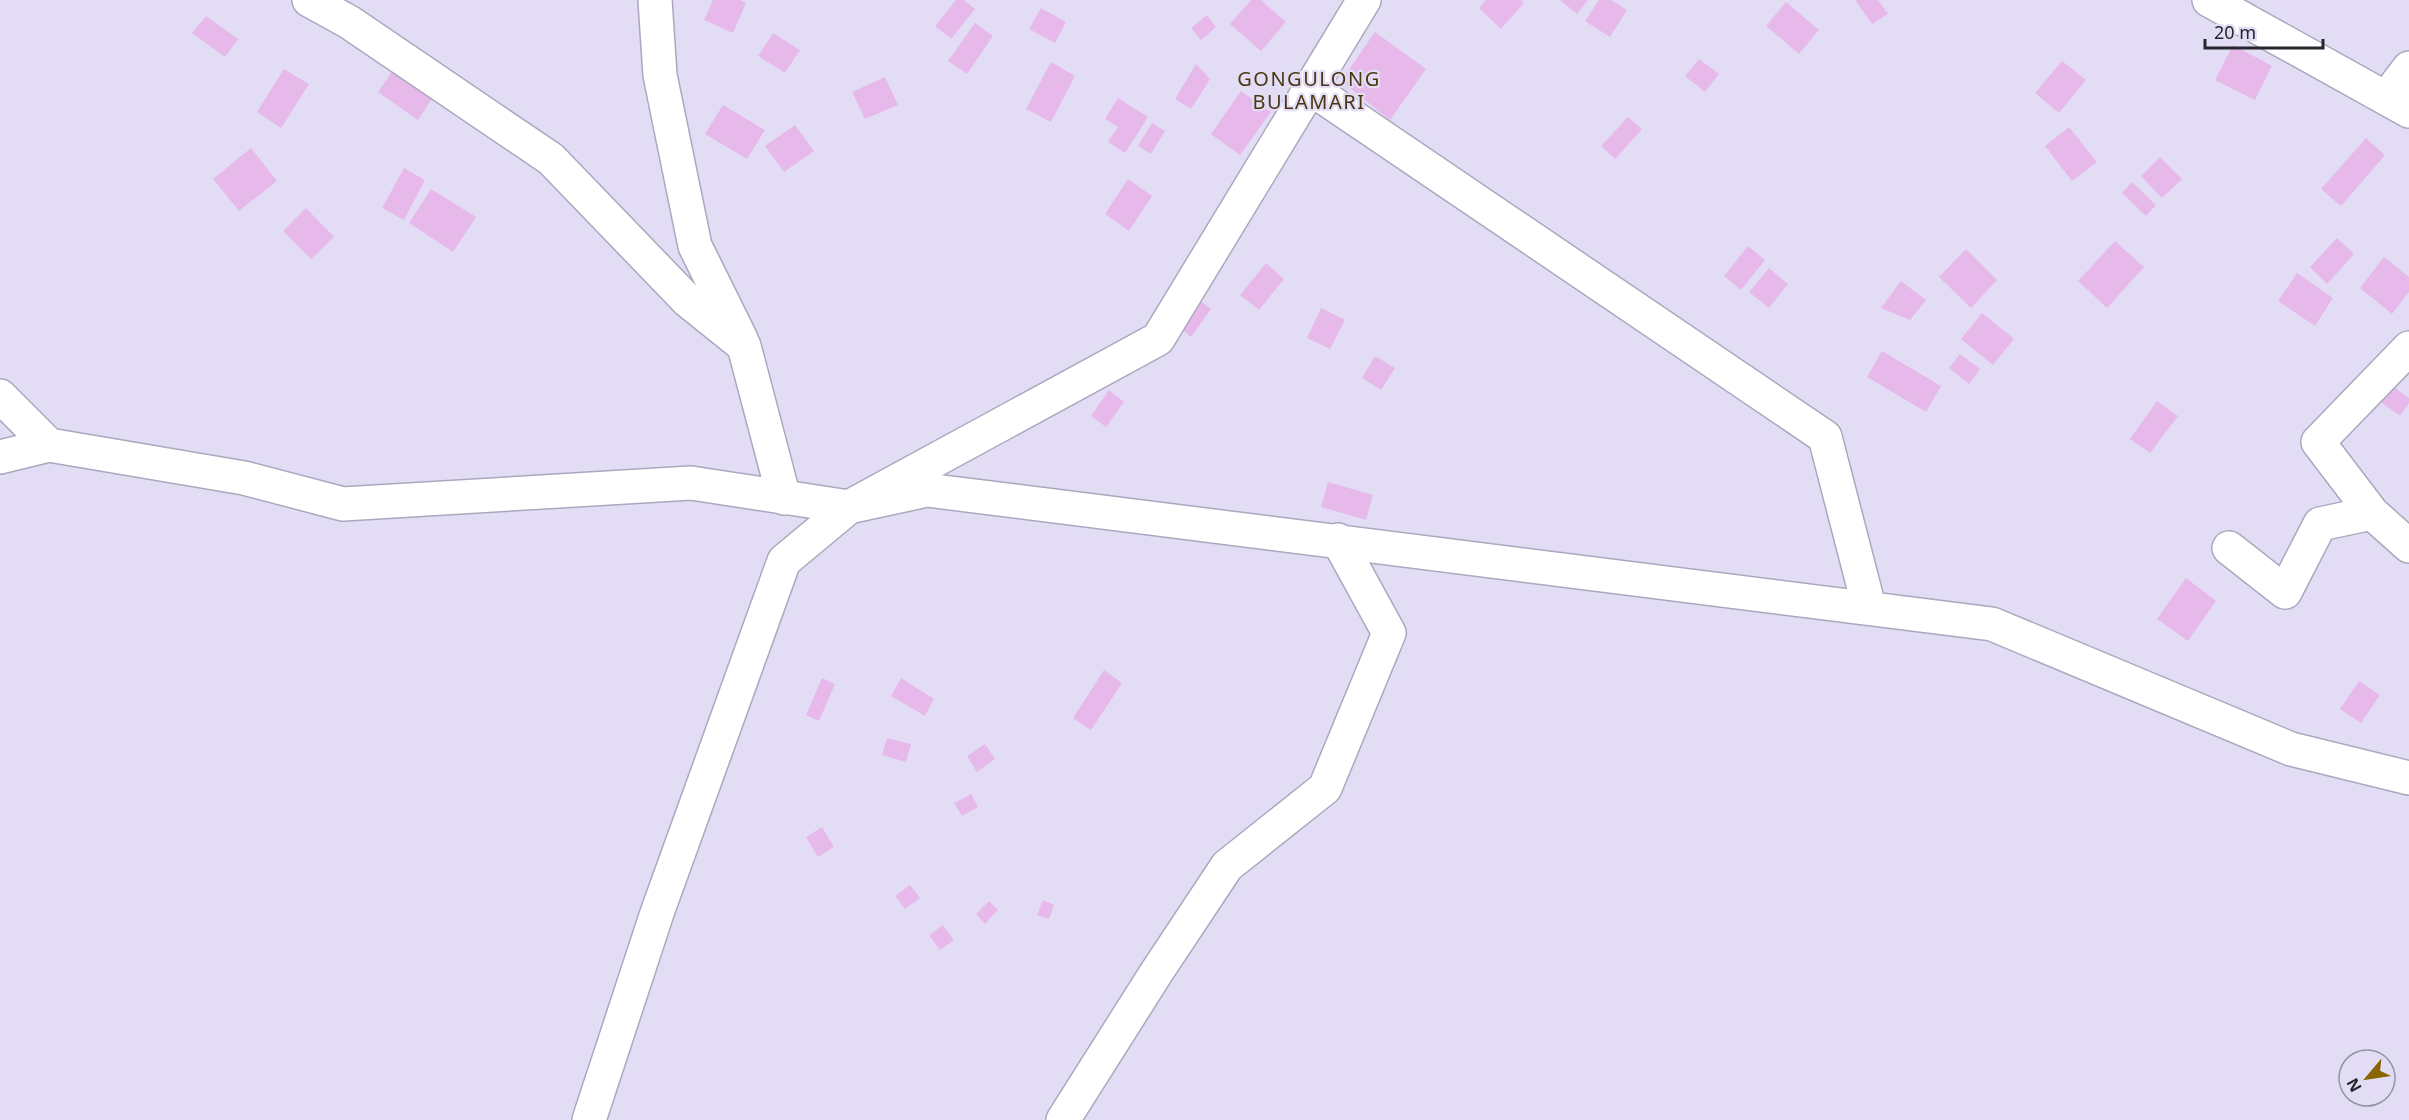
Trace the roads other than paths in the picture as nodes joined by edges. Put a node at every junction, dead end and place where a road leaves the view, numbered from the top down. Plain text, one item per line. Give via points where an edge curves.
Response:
1 (309, 0) edge
2 (655, 0) edge
3 (1364, 0) edge
4 (2209, 0) edge
5 (2409, 68) edge
6 (1310, 88) junction
7 (2398, 104) edge
8 (744, 346) junction
9 (2409, 348) edge
10 (0, 396) edge
11 (49, 445) junction
12 (0, 457) edge
13 (784, 498) junction
14 (849, 507) junction
15 (2372, 513) junction
16 (1338, 540) junction
17 (2409, 546) edge
18 (2229, 548) dead end
19 (1869, 607) junction
20 (2409, 778) edge
21 (589, 1120) edge
22 (1063, 1120) edge

1 - 8 street via 349,22 551,159 688,301
2 - 8 street via 660,75 695,246
3 - 6 street
4 - 7 street
5 - 7 street
6 - 14 street via 1158,339
6 - 19 street via 1825,437
8 - 13 street
9 - 15 street via 2318,442
10 - 11 street
11 - 12 street
11 - 13 street via 244,478 343,504 690,483
13 - 14 street
14 - 16 street via 927,490
14 - 21 street via 783,561 657,913
15 - 17 street
15 - 18 street via 2320,524 2285,592
16 - 19 street
16 - 22 street via 1389,633 1325,788 1227,866
19 - 20 street via 1992,624 2290,749

